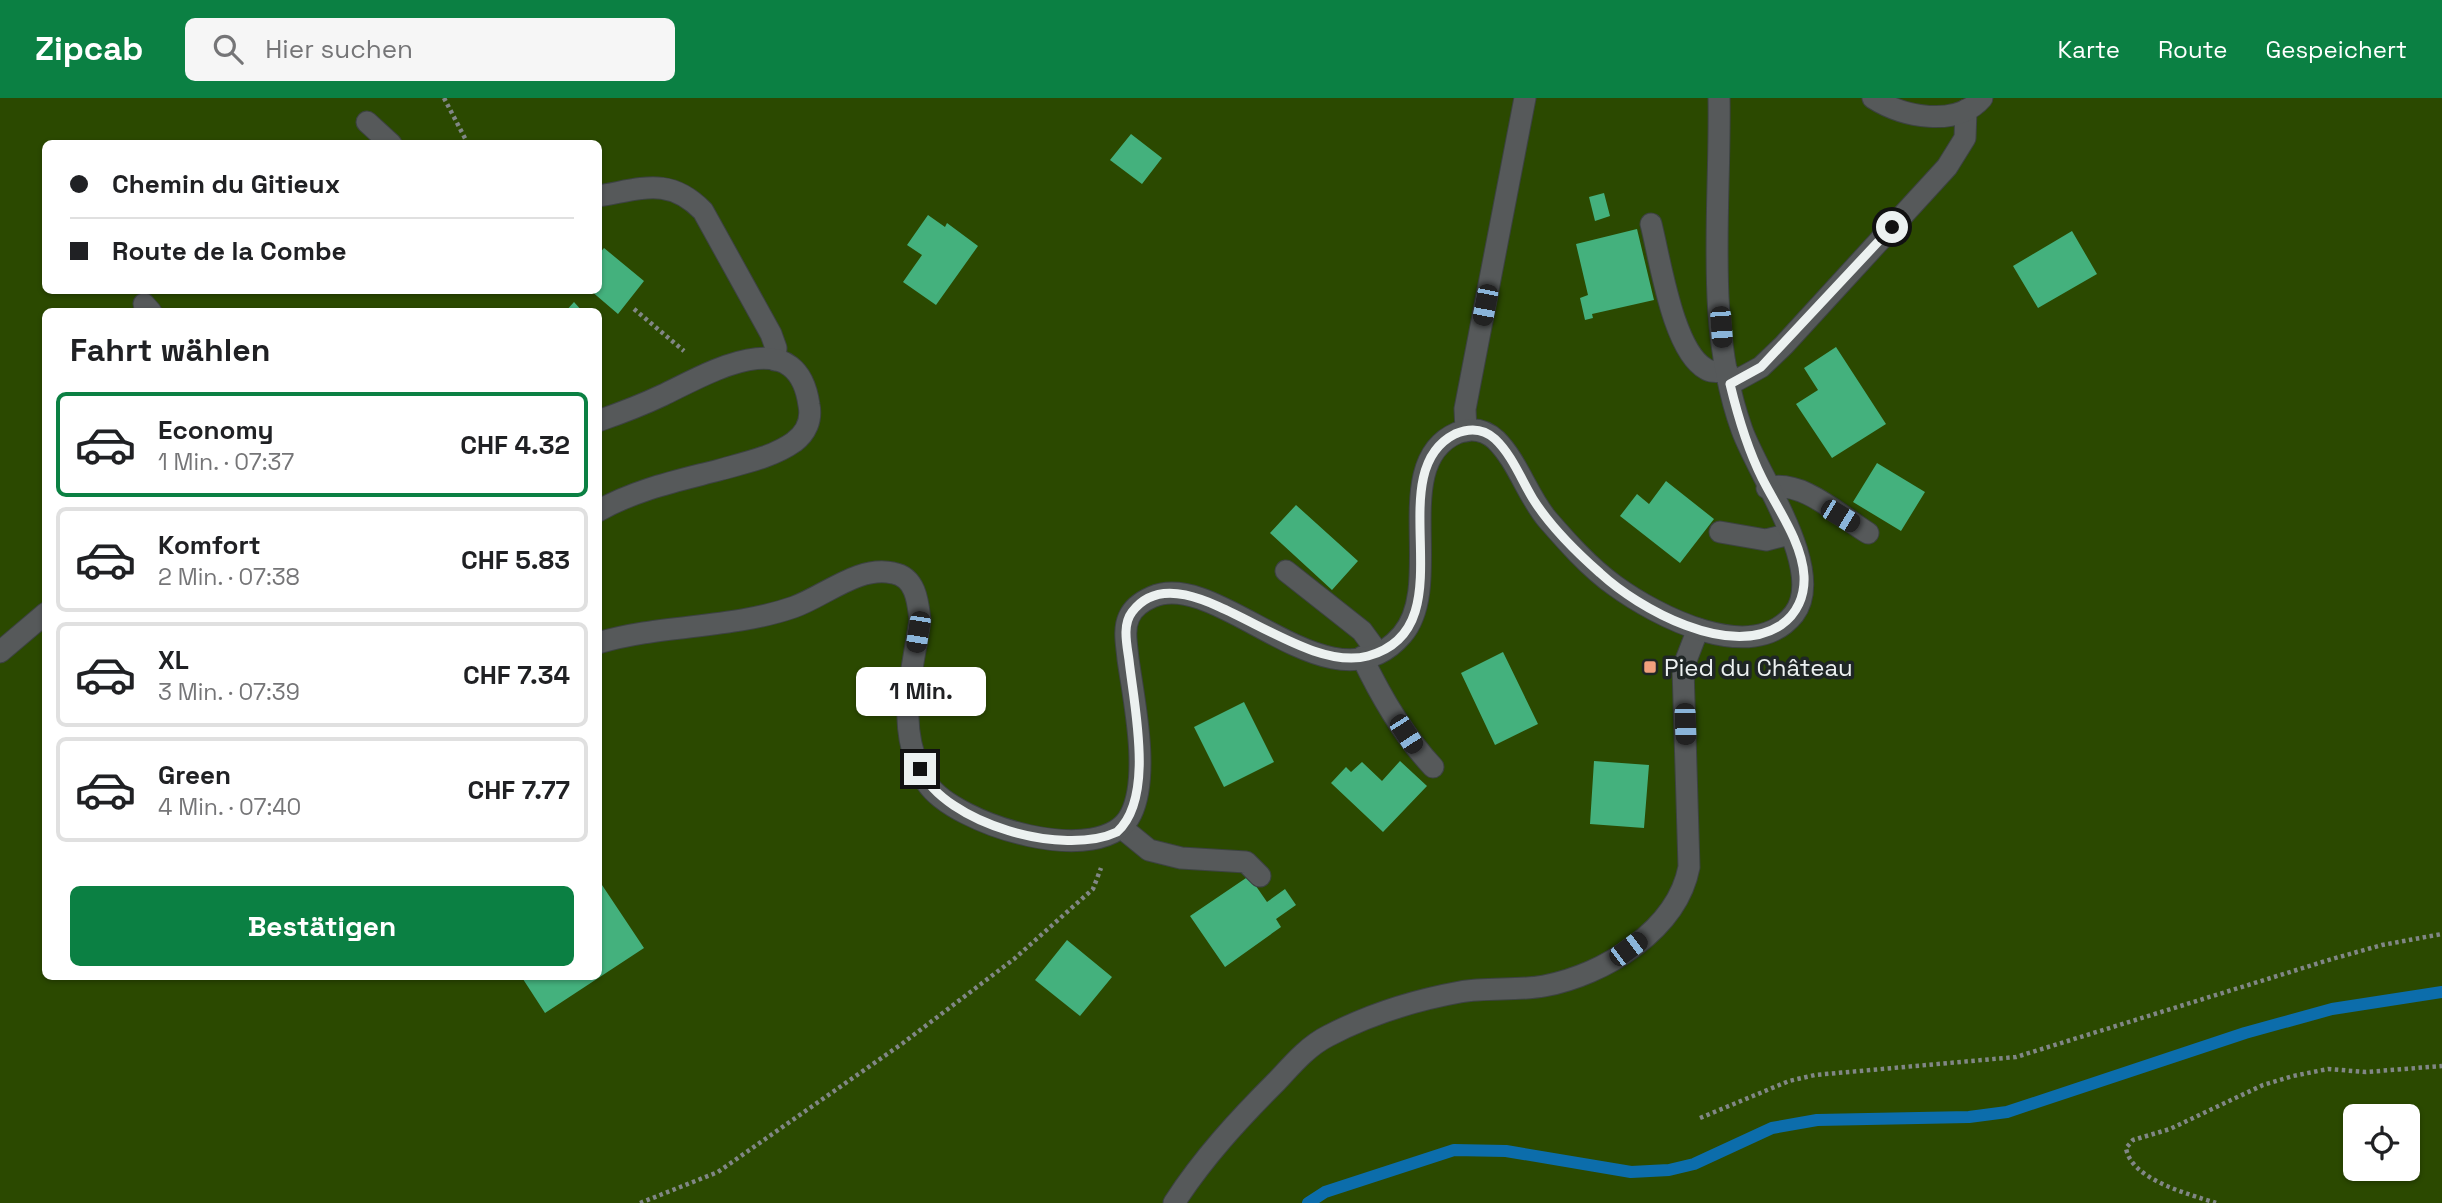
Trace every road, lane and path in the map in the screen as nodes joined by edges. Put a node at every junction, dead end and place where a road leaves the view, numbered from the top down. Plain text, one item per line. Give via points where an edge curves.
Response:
1 (444, 98) edge
2 (1525, 98) edge
3 (1719, 98) edge
4 (1873, 98) edge
5 (1974, 104) edge
6 (367, 121) dead end
7 (387, 140) edge
8 (466, 140) edge
9 (602, 195) edge
10 (1651, 224) dead end
11 (634, 309) dead end
12 (775, 360) junction
13 (701, 377) junction
14 (1728, 378) junction
15 (602, 420) edge
16 (1466, 430) junction
17 (1767, 488) junction
18 (602, 509) edge
19 (1720, 532) dead end
20 (1868, 533) dead end
21 (1790, 534) junction
22 (1286, 571) dead end
23 (42, 616) edge
24 (1698, 629) junction
25 (602, 642) edge
26 (0, 652) edge
27 (1370, 655) junction
28 (1433, 767) dead end
29 (1114, 832) junction
30 (1260, 876) dead end
31 (2442, 934) edge
32 (2442, 1066) edge
33 (1700, 1118) dead end
34 (640, 1203) edge
35 (1174, 1203) edge
36 (2216, 1203) edge

1 - 8 path
2 - 16 street via 1465,409
3 - 14 street via 1719,280
4 - 5 street via 1915,115 1939,116
5 - 14 street via 1965,138 1947,167 1784,345 1761,367
6 - 7 street
9 - 12 street via 666,187 691,198 703,211 771,334
10 - 14 street via 1684,341 1705,369
11 - 13 path via 679,345
12 - 13 street via 747,359
12 - 18 street via 795,370 807,391 810,412 800,436 766,456 643,490
13 - 15 street
14 - 17 street via 1741,428
16 - 24 street via 1479,430 1495,439 1544,515 1600,573 1650,607
16 - 27 street via 1443,443 1428,465 1422,492 1417,605 1405,631
17 - 20 street via 1781,484 1797,490
17 - 21 street
19 - 21 street via 1766,540
21 - 24 street via 1800,555 1804,581 1794,613 1778,627 1752,636 1729,637
22 - 27 street via 1362,631
23 - 26 street
24 - 35 street via 1683,677 1689,867 1686,884 1664,919 1605,964 1563,982 1441,996 1325,1037 1241,1116
25 - 29 street via 782,610 865,574 894,573 910,583 919,608 906,692 907,721 914,753 934,792 959,811 1030,835 1080,841
27 - 28 street via 1391,712
27 - 29 street via 1337,658 1312,652 1190,594 1167,592 1139,604 1126,631 1137,737 1137,797 1129,818
29 - 30 street via 1149,850 1181,858 1246,862
29 - 34 path via 1093,890 1014,959 718,1172
31 - 33 path via 2345,955 2016,1057 1815,1075
32 - 36 path via 2366,1072 2328,1069 2293,1076 2263,1085 2170,1129 2133,1140 2126,1148 2128,1160 2140,1171 2178,1191

